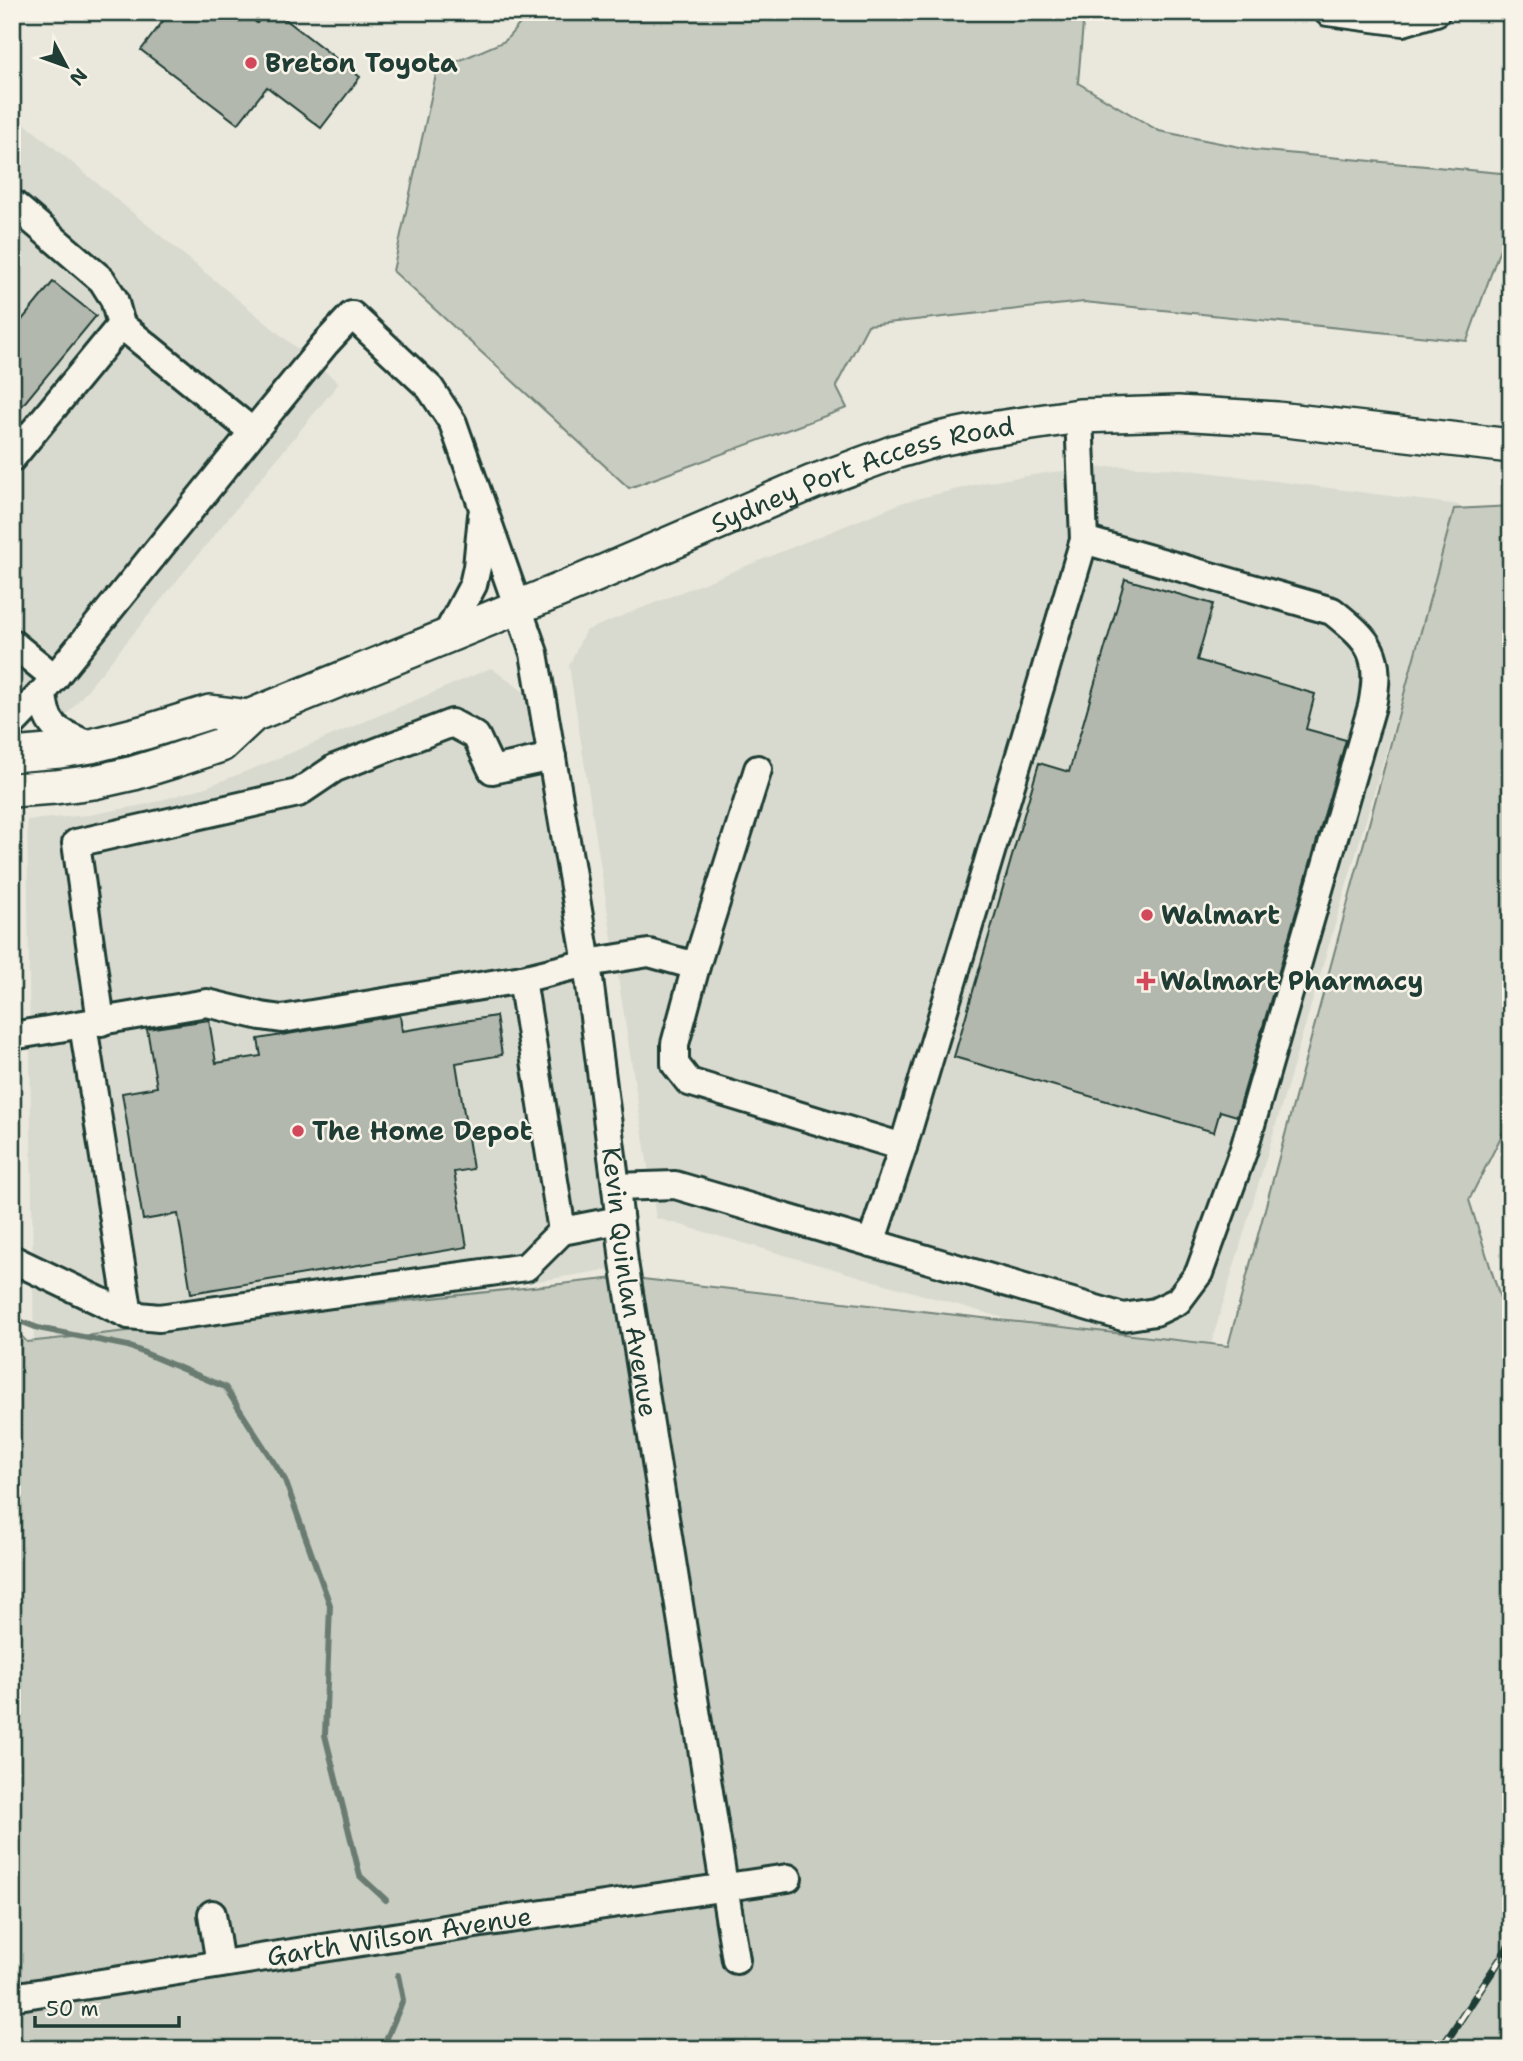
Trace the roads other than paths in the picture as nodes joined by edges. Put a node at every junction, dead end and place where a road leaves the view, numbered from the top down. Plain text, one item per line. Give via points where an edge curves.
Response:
1 (1328, 12) edge
2 (1436, 12) edge
3 (12, 203) edge
4 (121, 325) junction
5 (1079, 416) junction
6 (253, 432) junction
7 (1511, 446) edge
8 (12, 457) edge
9 (483, 507) junction
10 (1084, 540) junction
11 (518, 606) junction
12 (446, 636) junction
13 (12, 643) edge
14 (49, 685) junction
15 (250, 717) junction
16 (12, 724) edge
17 (91, 746) junction
18 (12, 755) edge
19 (552, 757) junction
20 (758, 769) dead end
21 (13, 791) edge
22 (587, 963) junction
23 (696, 966) junction
24 (522, 979) junction
25 (92, 1023) junction
26 (12, 1036) edge
27 (903, 1147) junction
28 (616, 1187) junction
29 (619, 1220) junction
30 (562, 1231) junction
31 (871, 1243) junction
32 (12, 1259) edge
33 (129, 1315) junction
34 (788, 1878) dead end
35 (725, 1888) junction
36 (212, 1914) dead end
37 (736, 1960) dead end
38 (220, 1964) junction
39 (12, 1997) edge

1 - 2 street via 1403,22
3 - 4 street via 102,280 114,299
4 - 6 street
4 - 8 street
5 - 7 main road, Sydney Port Access Road via 1228,415
5 - 10 street
5 - 11 main road, Sydney Port Access Road via 939,439 853,466
6 - 9 street, Kevin Quinlan Avenue via 352,315 430,387 453,423
6 - 14 street
9 - 11 street, Kevin Quinlan Avenue
9 - 12 street via 473,585
10 - 27 street
10 - 31 street via 1332,611 1360,634 1374,657 1372,706 1244,1149 1199,1273 1178,1301 1155,1312 1124,1317
11 - 12 main road, Sydney Port Access Road
11 - 19 street, Kevin Quinlan Avenue via 534,653
12 - 15 main road, Sydney Port Access Road
13 - 14 street
14 - 16 street
14 - 17 street via 44,709 51,724
15 - 17 main road, Sydney Port Access Road via 210,712
15 - 21 main road, Sydney Port Access Road via 221,745 173,761 94,782
17 - 18 main road, Sydney Port Access Road
19 - 22 street, Kevin Quinlan Avenue
19 - 25 street via 492,770 476,736 452,723 335,768 298,793 76,843
20 - 23 street
22 - 23 street via 649,953
22 - 24 street
22 - 28 street, Kevin Quinlan Avenue
23 - 27 street via 674,1044 676,1064 689,1082
24 - 25 street via 282,1019 207,1003
24 - 30 street
25 - 26 street
25 - 33 street
27 - 31 street
28 - 29 street, Kevin Quinlan Avenue
28 - 31 street via 675,1185
29 - 30 street
29 - 35 street, Kevin Quinlan Avenue
30 - 33 street via 526,1267 159,1318
32 - 33 street
34 - 35 street, Garth Wilson Avenue
35 - 37 street, Kevin Quinlan Avenue
35 - 38 street, Garth Wilson Avenue
36 - 38 street
38 - 39 street, Garth Wilson Avenue

